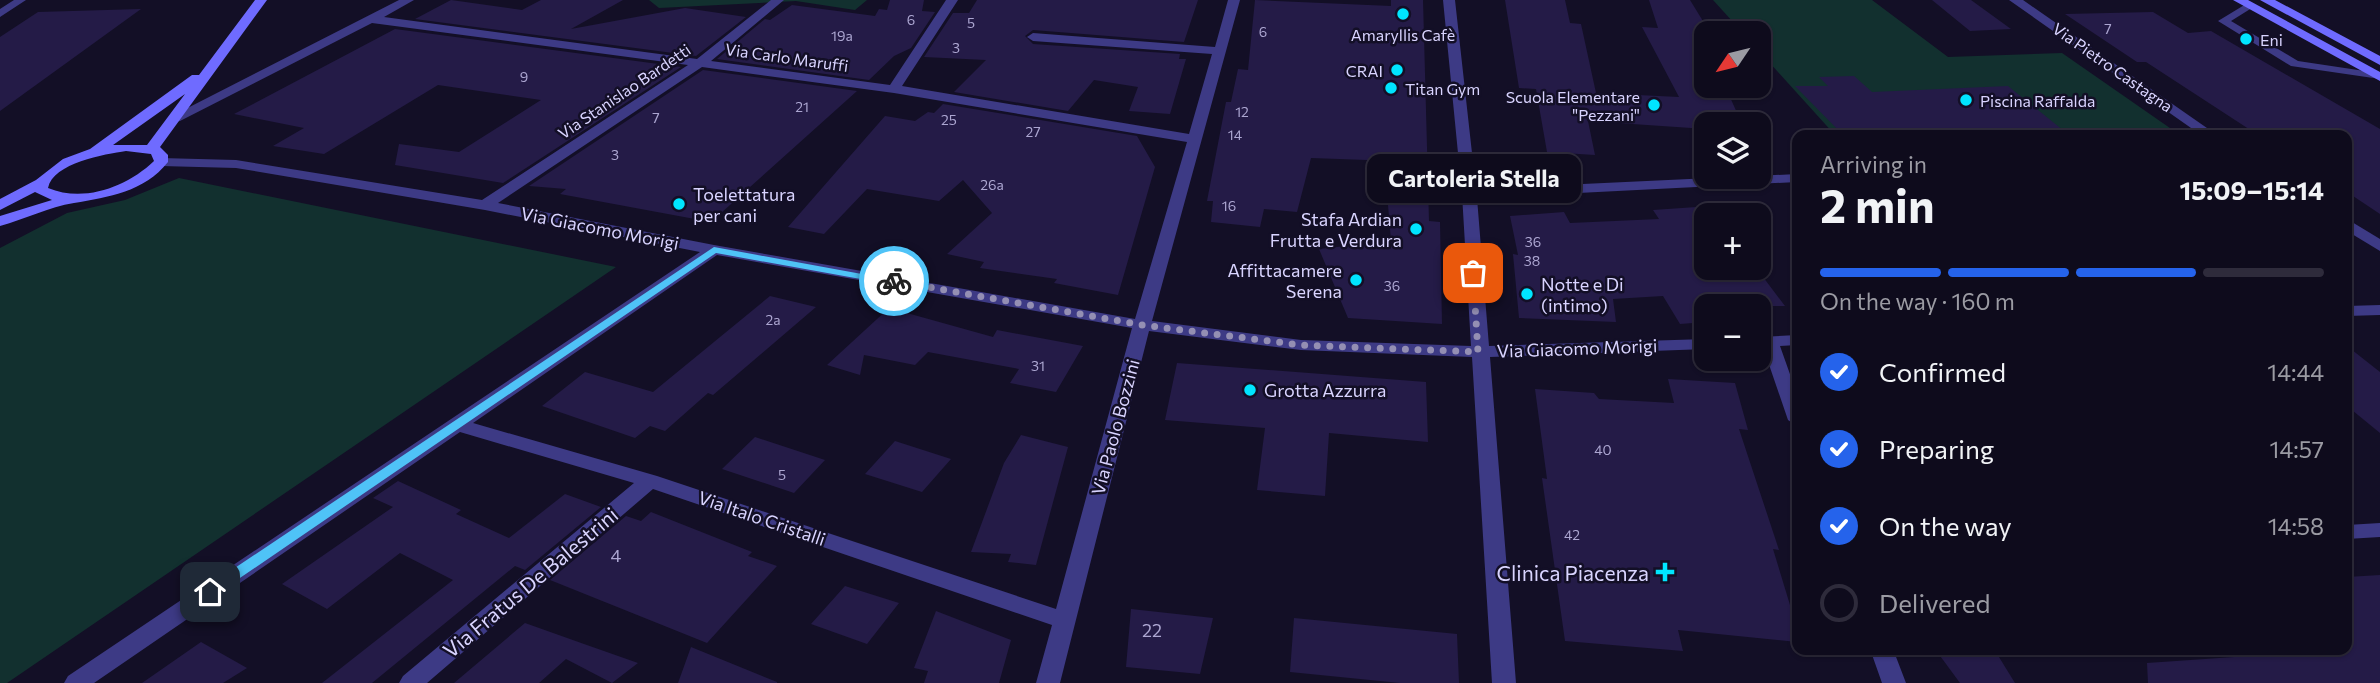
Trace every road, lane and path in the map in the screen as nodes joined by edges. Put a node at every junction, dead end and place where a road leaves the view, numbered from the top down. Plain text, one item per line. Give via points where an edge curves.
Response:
1 (20, 0) edge
2 (261, 0) edge
3 (408, 0) edge
4 (778, 0) edge
5 (952, 0) edge
6 (1234, 0) edge
7 (1449, 0) edge
8 (2015, 0) edge
9 (2266, 0) edge
10 (2244, 3) edge
11 (0, 14) edge
12 (372, 19) junction
13 (1033, 37) dead end
14 (1220, 51) junction
15 (2380, 61) edge
16 (216, 62) junction
17 (699, 62) junction
18 (2379, 76) edge
19 (894, 89) junction
20 (175, 118) junction
21 (2203, 130) edge
22 (1195, 139) junction
23 (151, 149) junction
24 (86, 155) junction
25 (161, 162) junction
26 (1792, 178) edge
27 (41, 183) junction
28 (1469, 194) junction
29 (76, 197) junction
30 (0, 205) edge
31 (485, 205) junction
32 (0, 222) edge
33 (2352, 227) edge
34 (2380, 246) edge
35 (714, 250) junction
36 (2380, 310) edge
37 (2352, 312) edge
38 (1142, 325) junction
39 (1792, 340) edge
40 (1771, 342) edge
41 (1694, 344) edge
42 (1478, 352) junction
43 (1771, 359) edge
44 (1792, 408) edge
45 (457, 424) junction
46 (650, 481) junction
47 (2380, 530) edge
48 (2352, 532) edge
49 (1064, 620) junction
50 (1883, 655) edge
51 (76, 683) edge
52 (411, 683) edge
53 (1048, 683) edge
54 (1504, 683) edge
55 (1894, 683) edge

1 - 11 lane
2 - 16 main road
3 - 12 street
4 - 17 street, Via Stanislao Bardetti
5 - 19 street
6 - 14 street, Via Paolo Bozzini
7 - 28 street
8 - 21 street, Via Pietro Castagna
9 - 15 main road
10 - 18 main road
10 - 18 lane via 2222,21 2295,64
12 - 17 street, Via Carlo Maruffi
12 - 20 street
13 - 14 street
14 - 22 street, Via Paolo Bozzini
16 - 20 main road
16 - 24 main road via 156,110
17 - 19 street, Via Carlo Maruffi
17 - 31 street, Via Stanislao Bardetti
19 - 22 street, Via Carlo Maruffi
20 - 23 main road
22 - 38 street, Via Paolo Bozzini
23 - 24 main road via 126,147
23 - 25 main road via 161,155
24 - 27 main road via 56,168
25 - 29 main road via 154,171 124,187
25 - 31 street, Via Giacomo Morigi via 236,164
26 - 28 street
27 - 29 main road via 41,190 50,195
27 - 30 main road
28 - 42 street
29 - 32 main road
31 - 35 street, Via Giacomo Morigi
33 - 34 street
35 - 38 street, Via Giacomo Morigi
35 - 45 street
36 - 37 street
38 - 42 street, Via Giacomo Morigi via 1301,345
38 - 49 street, Via Paolo Bozzini
39 - 40 street
41 - 42 street, Via Giacomo Morigi
42 - 54 street
43 - 44 street
45 - 46 street, Via Italo Cristalli
45 - 51 street
46 - 49 street, Via Italo Cristalli
46 - 52 street, Via Fratus De Balestrini
47 - 48 street
49 - 53 street, Via Paolo Bozzini
50 - 55 street

